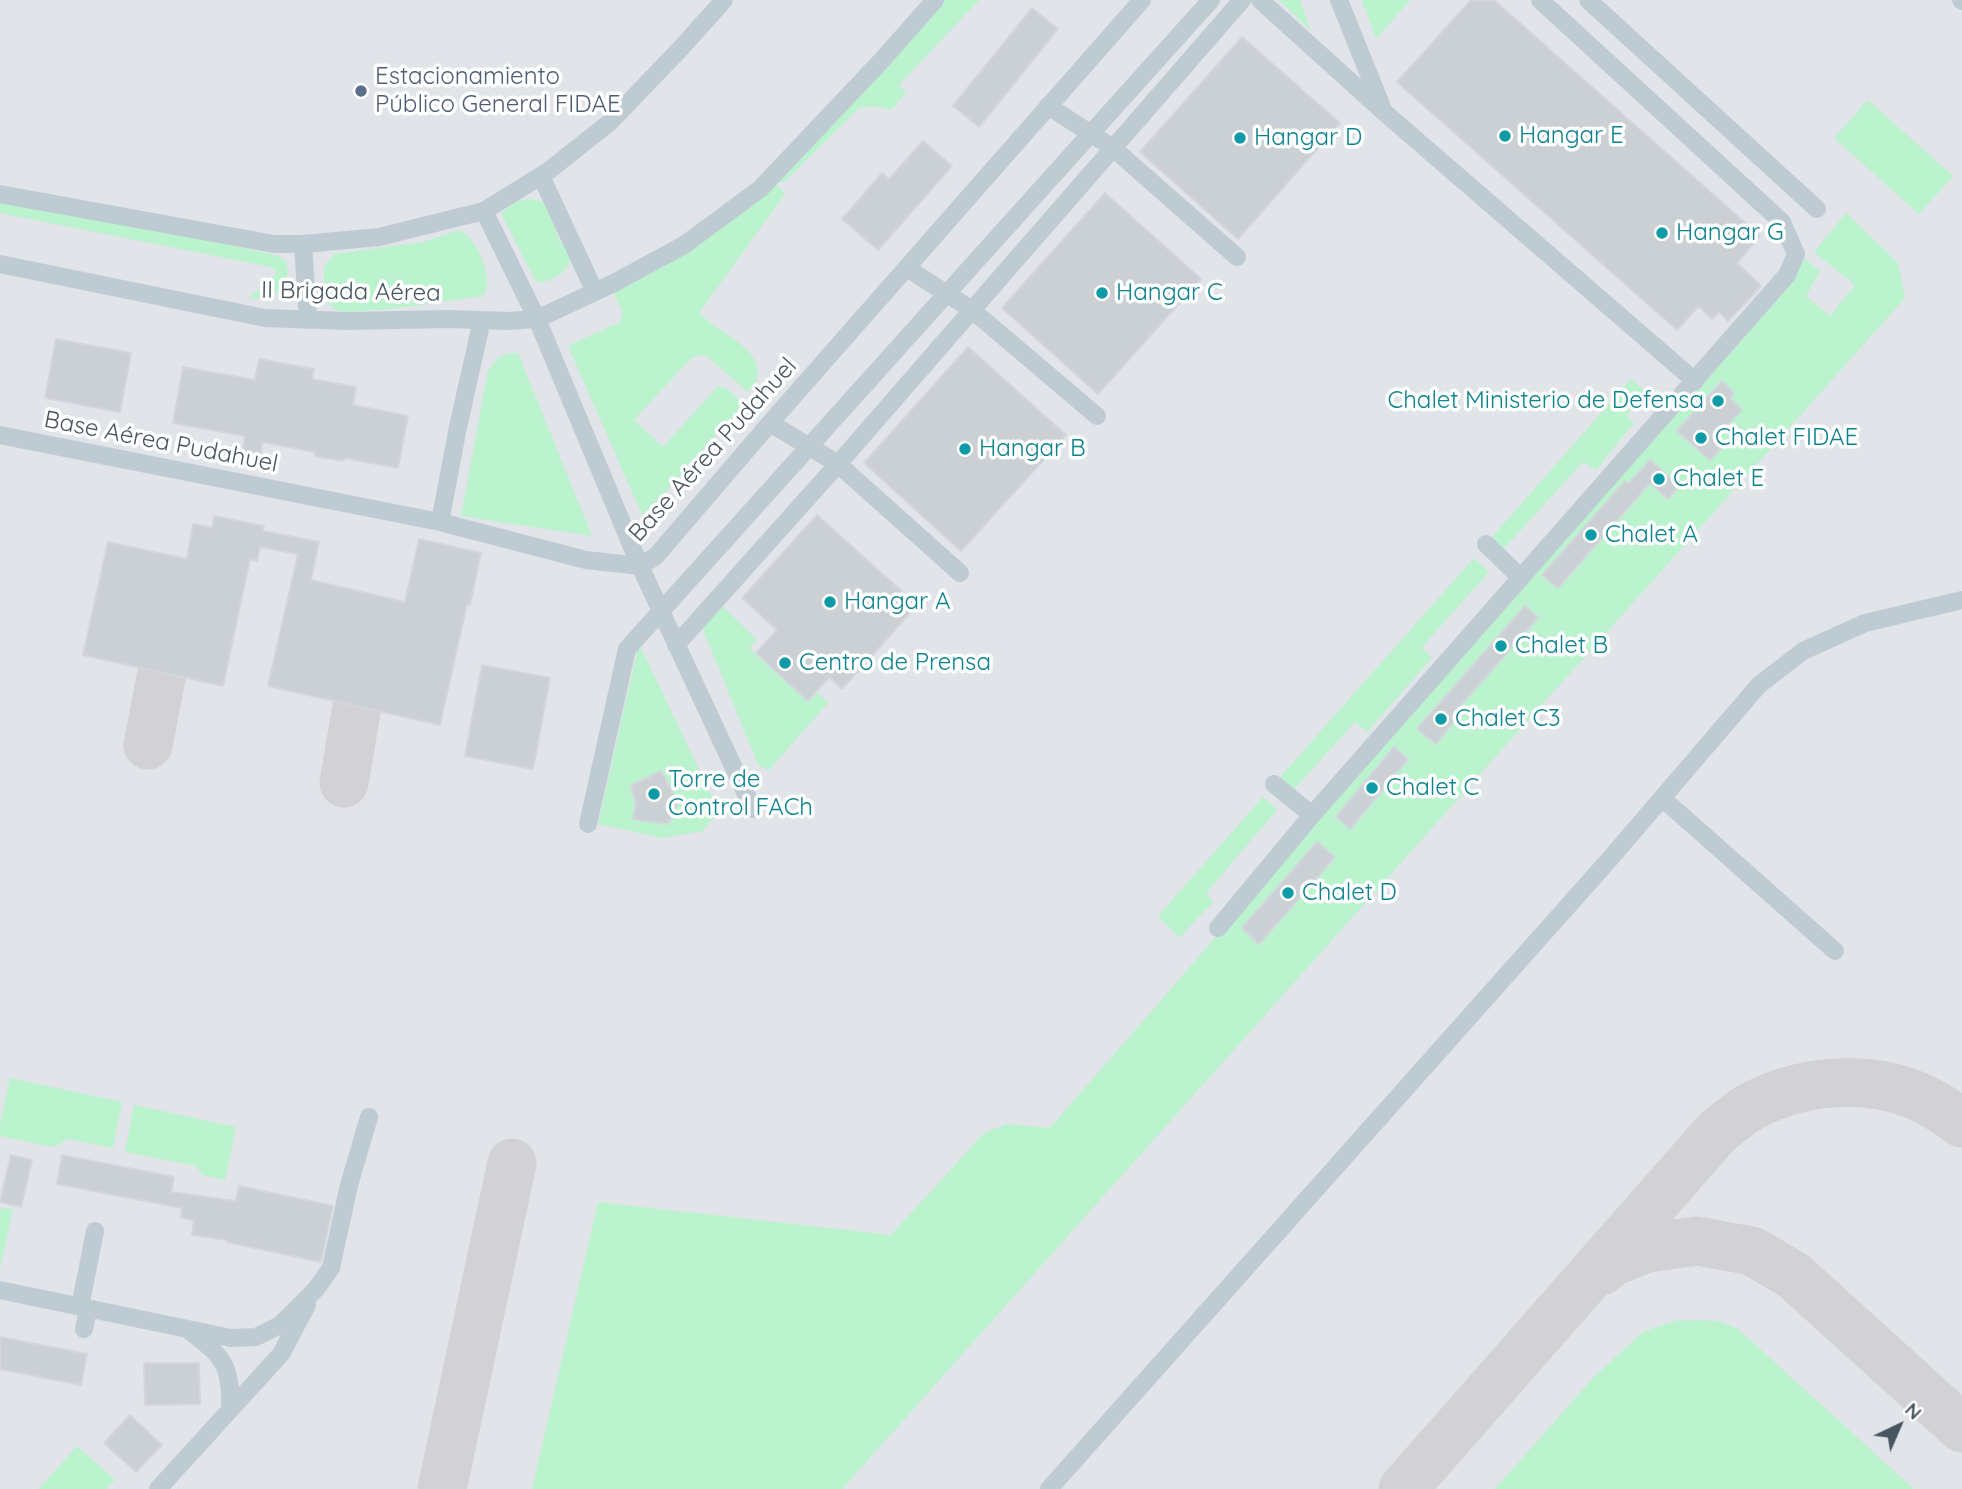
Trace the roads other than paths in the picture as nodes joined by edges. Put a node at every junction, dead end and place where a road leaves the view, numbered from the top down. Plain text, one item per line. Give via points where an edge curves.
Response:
1 (724, 0) edge
2 (934, 0) edge
3 (1142, 0) edge
4 (1211, 0) edge
5 (1242, 0) edge
6 (1260, 0) edge
7 (1339, 0) edge
8 (1540, 0) edge
9 (1588, 0) edge
10 (1048, 106) junction
11 (1384, 112) junction
12 (1090, 134) junction
13 (1113, 148) junction
14 (541, 176) junction
15 (0, 194) edge
16 (1816, 209) dead end
17 (484, 211) junction
18 (303, 244) junction
19 (1237, 257) dead end
20 (0, 264) edge
21 (907, 268) junction
22 (596, 292) junction
23 (946, 294) junction
24 (972, 310) junction
25 (537, 319) junction
26 (308, 320) junction
27 (482, 320) junction
28 (1695, 381) junction
29 (1097, 416) dead end
30 (770, 423) junction
31 (0, 435) edge
32 (809, 447) junction
33 (838, 464) junction
34 (440, 522) junction
35 (1486, 544) dead end
36 (640, 566) junction
37 (960, 573) dead end
38 (1521, 578) junction
39 (1962, 600) edge
40 (661, 611) junction
41 (676, 645) junction
42 (1274, 784) dead end
43 (1661, 798) junction
44 (753, 809) dead end
45 (1312, 815) junction
46 (588, 824) dead end
47 (1218, 928) dead end
48 (1835, 951) dead end
49 (369, 1117) dead end
50 (95, 1231) dead end
51 (316, 1289) junction
52 (0, 1290) edge
53 (84, 1308) junction
54 (185, 1328) junction
55 (84, 1329) dead end
56 (230, 1409) junction
57 (158, 1489) edge
58 (1049, 1489) edge

1 - 14 street, II Brigada Aérea via 609,123
2 - 22 street, II Brigada Aérea via 760,189 684,246
3 - 10 street, Base Aérea Pudahuel
4 - 12 street
5 - 13 street
6 - 11 street
7 - 11 street
8 - 28 street via 1783,222 1796,254 1787,275
9 - 16 street
10 - 12 street
10 - 21 street, Base Aérea Pudahuel
11 - 28 street
12 - 13 street
12 - 23 street
13 - 19 street
13 - 24 street
14 - 17 street, II Brigada Aérea
14 - 22 street
15 - 18 street, II Brigada Aérea via 274,244
17 - 18 street, II Brigada Aérea via 379,237
17 - 25 street
18 - 26 street
20 - 26 street, II Brigada Aérea via 265,318
21 - 23 street
21 - 30 street, Base Aérea Pudahuel
22 - 25 street, II Brigada Aérea
23 - 24 street
23 - 32 street
24 - 29 street
24 - 33 street
25 - 27 street, II Brigada Aérea
25 - 36 street
26 - 27 street, II Brigada Aérea
27 - 34 street
28 - 38 street
30 - 32 street
30 - 36 street, Base Aérea Pudahuel via 656,556
31 - 34 street, Base Aérea Pudahuel
32 - 33 street
32 - 40 street
33 - 37 street
33 - 41 street
34 - 36 street, Base Aérea Pudahuel via 586,560
35 - 38 street
36 - 40 street
38 - 45 street
39 - 43 street via 1865,623 1803,651 1759,685
40 - 41 street
40 - 46 street via 627,649
41 - 44 street
42 - 45 street
43 - 48 street
43 - 58 street
45 - 47 street
49 - 51 street via 331,1268
50 - 53 street
51 - 54 street via 280,1325 256,1337 231,1338
51 - 56 street via 281,1354
52 - 53 street
53 - 54 street
53 - 55 street
54 - 56 street via 214,1350 228,1370
56 - 57 street

